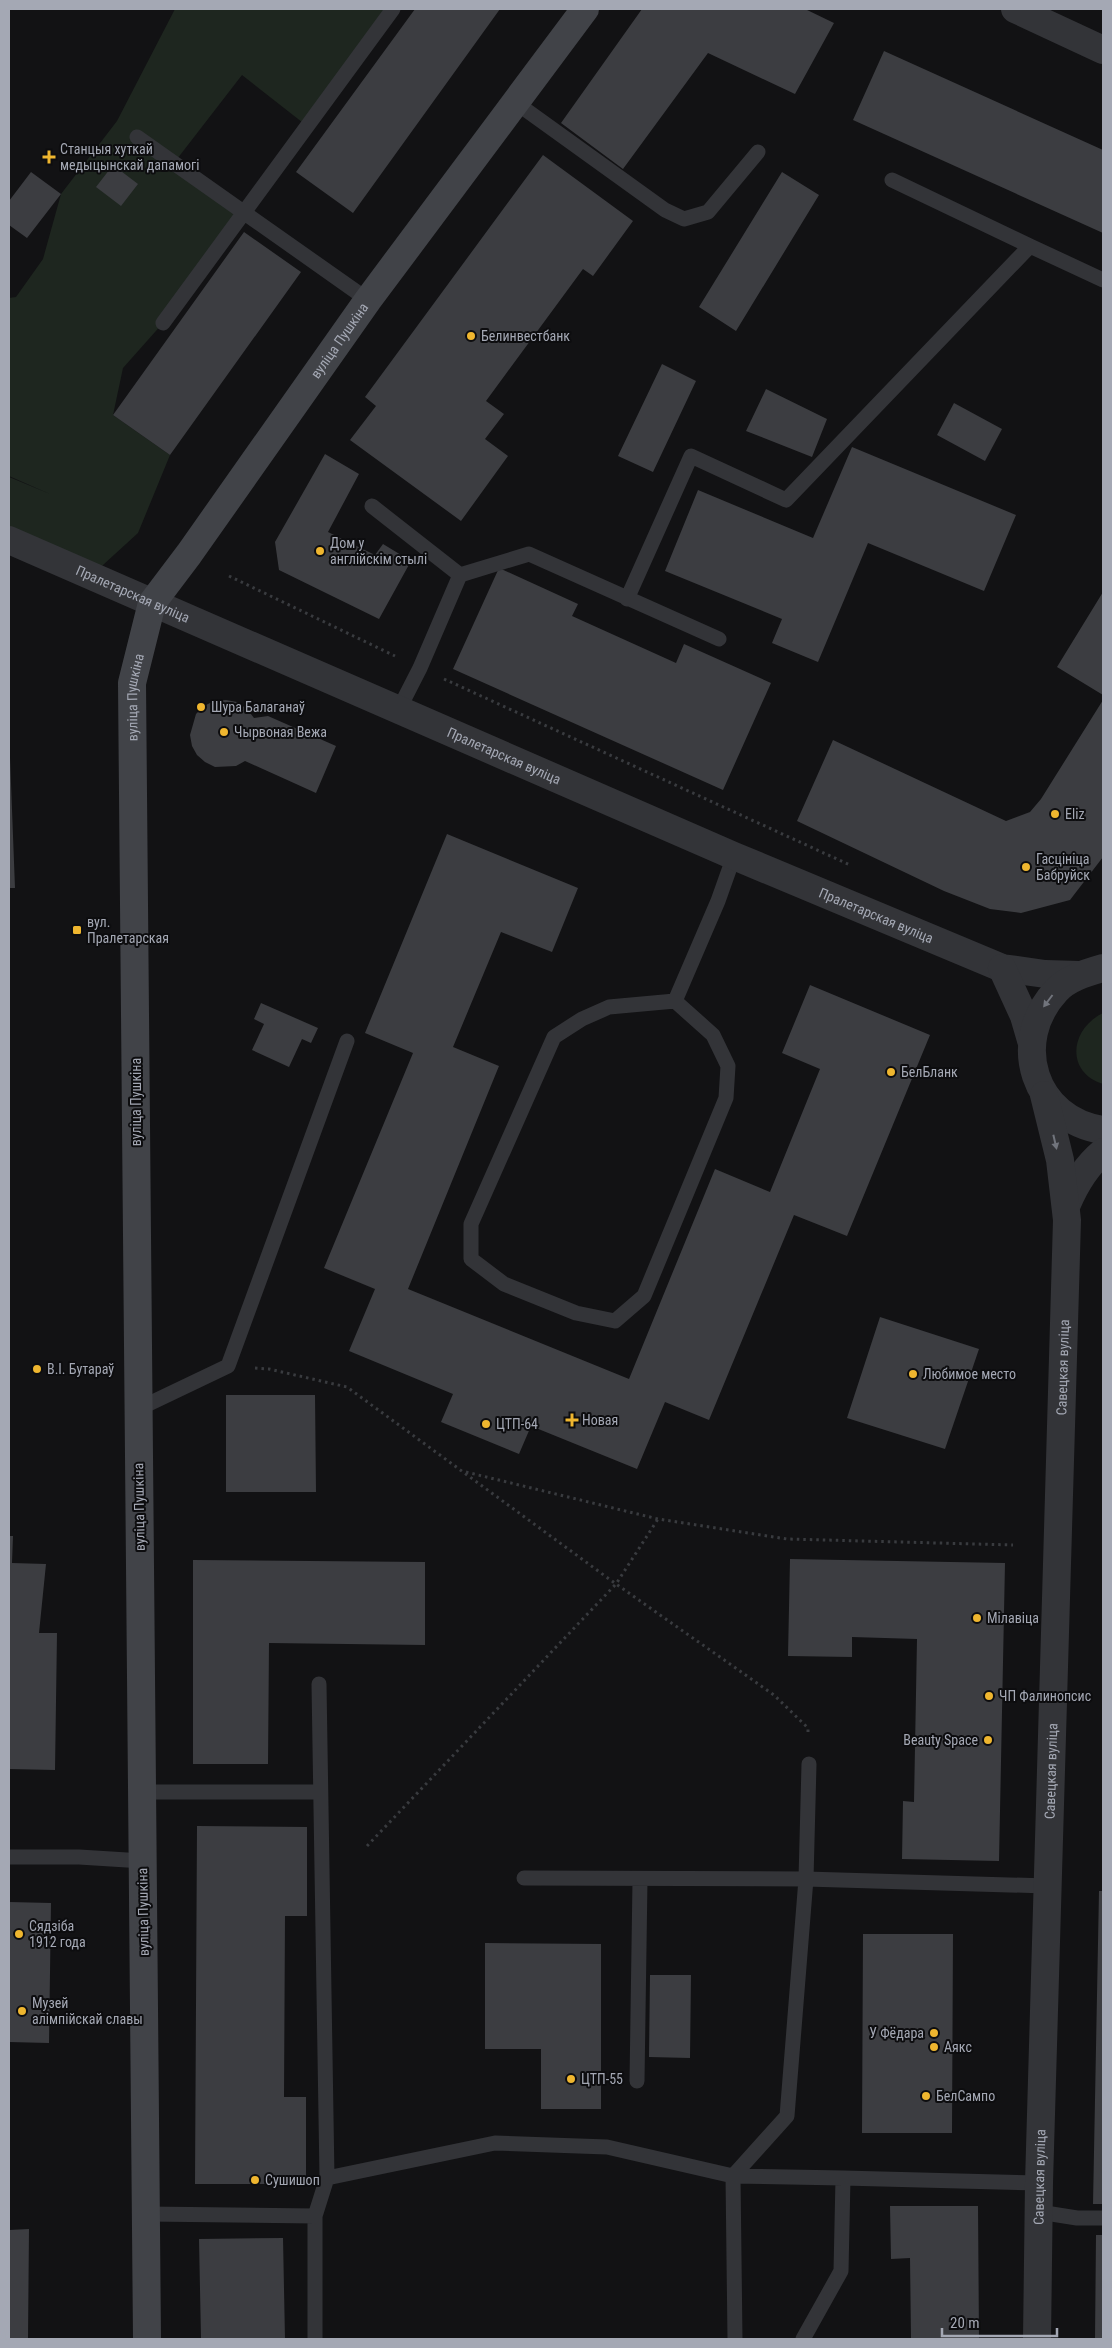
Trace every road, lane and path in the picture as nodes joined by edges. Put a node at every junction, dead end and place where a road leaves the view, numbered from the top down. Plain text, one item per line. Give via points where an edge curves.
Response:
1 (393, 9) edge
2 (585, 9) edge
3 (1015, 9) edge
4 (1103, 50) edge
5 (515, 102) junction
6 (137, 137) dead end
7 (758, 152) dead end
8 (892, 180) dead end
9 (244, 212) junction
10 (1030, 246) junction
11 (1103, 280) edge
12 (368, 300) junction
13 (163, 323) dead end
14 (372, 506) dead end
15 (9, 540) edge
16 (460, 575) junction
17 (229, 576) dead end
18 (627, 599) junction
19 (152, 603) junction
20 (719, 639) dead end
21 (420, 668) junction
22 (399, 709) junction
23 (734, 856) junction
24 (851, 865) dead end
25 (1002, 968) junction
26 (1091, 972) edge
27 (675, 1001) junction
28 (1032, 1040) junction
29 (347, 1041) dead end
30 (1044, 1094) junction
31 (1103, 1130) edge
32 (1103, 1152) edge
33 (1067, 1204) junction
34 (228, 1366) junction
35 (138, 1409) junction
36 (463, 1472) junction
37 (658, 1519) junction
38 (1013, 1545) dead end
39 (616, 1584) junction
40 (319, 1684) dead end
41 (809, 1764) joint
42 (142, 1792) junction
43 (320, 1792) junction
44 (367, 1846) dead end
45 (9, 1857) edge
46 (143, 1861) junction
47 (524, 1878) dead end
48 (806, 1879) junction
49 (640, 1880) junction
50 (1048, 1886) junction
51 (638, 2081) dead end
52 (733, 2176) junction
53 (327, 2178) junction
54 (844, 2178) junction
55 (1039, 2183) junction
56 (1039, 2212) junction
57 (146, 2214) junction
58 (314, 2216) junction
59 (1103, 2218) edge
60 (147, 2339) edge
61 (315, 2339) edge
62 (736, 2339) edge
63 (803, 2339) edge
64 (1037, 2339) edge

1 - 9 lane
2 - 5 main road, вуліца Пушкіна
3 - 4 street
5 - 7 lane via 665,210 684,219 708,212
5 - 12 main road, вуліца Пушкіна
6 - 9 lane
8 - 10 lane
9 - 12 lane
9 - 13 lane
10 - 11 lane
10 - 18 lane via 786,500 691,456
12 - 19 main road, вуліца Пушкіна
14 - 16 lane
15 - 19 street, Пралетарская вуліца
16 - 18 lane via 529,554
16 - 21 lane
17 - 21 path
18 - 20 lane
19 - 22 street, Пралетарская вуліца
19 - 35 main road, вуліца Пушкіна via 132,684
21 - 22 lane
21 - 24 path
22 - 23 street, Пралетарская вуліца
23 - 25 street, Пралетарская вуліца
23 - 27 lane
25 - 26 street, Пралетарская вуліца via 1045,974
25 - 28 street
26 -> 28 street via 1056,990 1040,1013
27 - 27 lane via 610,1007 582,1019 554,1037 470,1224 471,1259 504,1284 576,1313 615,1322 644,1296 726,1098 728,1066 713,1035
28 - 30 street via 1033,1068
29 - 34 lane
30 - 31 street via 1063,1115 1088,1128
30 -> 33 street, Савецкая вуліца
32 - 33 street, Савецкая вуліца via 1090,1162 1075,1184
33 - 50 street, Савецкая вуліца
34 - 35 lane
34 - 36 path via 269,1369 347,1386
35 - 42 main road, вуліца Пушкіна
36 - 37 path
36 - 39 path
37 - 38 path via 787,1539
37 - 39 path
39 - 41 path via 781,1702 808,1728
39 - 44 path
40 - 43 lane
41 - 48 lane
42 - 43 lane
42 - 46 main road, вуліца Пушкіна
43 - 53 lane
45 - 46 lane
46 - 57 main road, вуліца Пушкіна
47 - 49 lane
48 - 49 lane
48 - 50 lane
48 - 52 lane via 787,2116
49 - 51 lane
50 - 55 street, Савецкая вуліца
52 - 53 lane via 607,2147 495,2143
52 - 54 lane
52 - 62 lane
53 - 58 lane
54 - 55 lane
54 - 63 lane via 840,2271
55 - 56 street, Савецкая вуліца
56 - 59 lane
56 - 64 street, Савецкая вуліца
57 - 58 lane
57 - 60 main road, вуліца Пушкіна
58 - 61 lane

